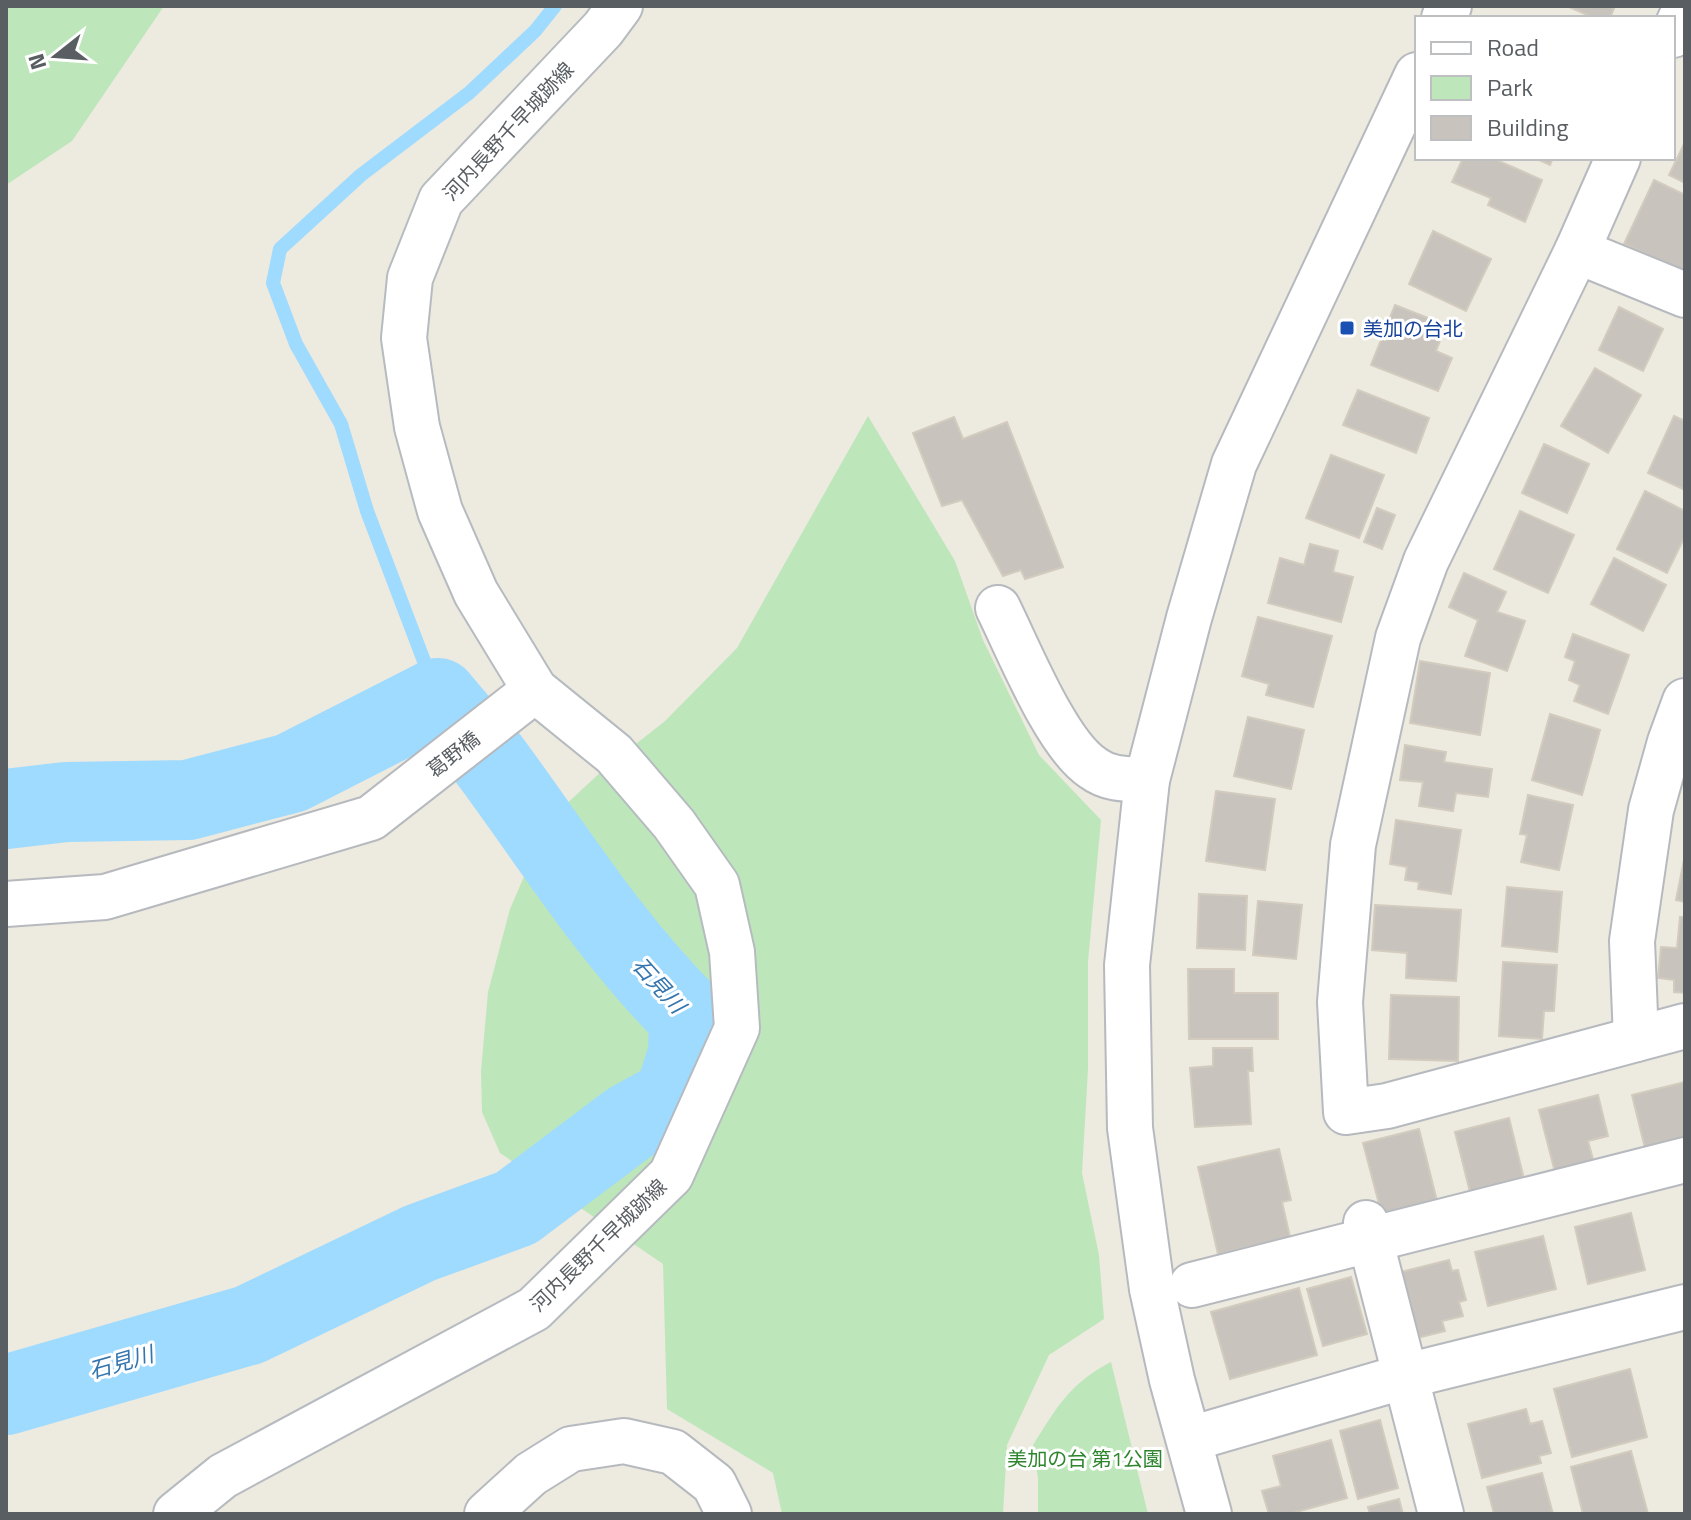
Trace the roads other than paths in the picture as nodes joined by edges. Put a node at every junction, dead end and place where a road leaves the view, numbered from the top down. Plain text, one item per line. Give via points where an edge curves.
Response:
1 (620, 6) edge
2 (1685, 9) edge
3 (1675, 31) edge
4 (1415, 79) edge
5 (1617, 160) edge
6 (1577, 251) junction
7 (1685, 295) edge
8 (998, 608) dead end
9 (535, 690) junction
10 (1685, 701) edge
11 (1147, 780) junction
12 (6, 904) edge
13 (1685, 1026) edge
14 (1636, 1039) junction
15 (1685, 1160) edge
16 (1368, 1231) junction
17 (1192, 1285) dead end
18 (1685, 1307) edge
19 (1406, 1376) junction
20 (1190, 1439) junction
21 (176, 1514) edge
22 (487, 1514) edge
23 (729, 1514) edge
24 (1209, 1514) edge
25 (1441, 1514) edge

1 - 9 street, 河内長野千早城跡線 via 441,200 410,278 404,338 417,427 440,511 476,593
2 - 3 street
4 - 11 street via 1234,464
5 - 6 street
6 - 7 street
6 - 14 street via 1426,561 1398,638 1353,845 1340,1002 1346,1123 1387,1106
8 - 11 street via 1065,738 1090,767 1111,778
9 - 12 street, 葛野橋 via 371,818 105,897
9 - 21 street, 河内長野千早城跡線 via 614,754 717,885 732,952 737,1028 671,1175 534,1309 223,1476
10 - 14 street via 1651,810 1632,941
11 - 20 street via 1127,965 1130,1128 1152,1289
13 - 14 street
15 - 16 street
16 - 17 street
16 - 19 street
18 - 19 street
19 - 20 street
19 - 25 street
20 - 24 street
22 - 23 street via 531,1474 571,1449 624,1441 673,1452 714,1484

